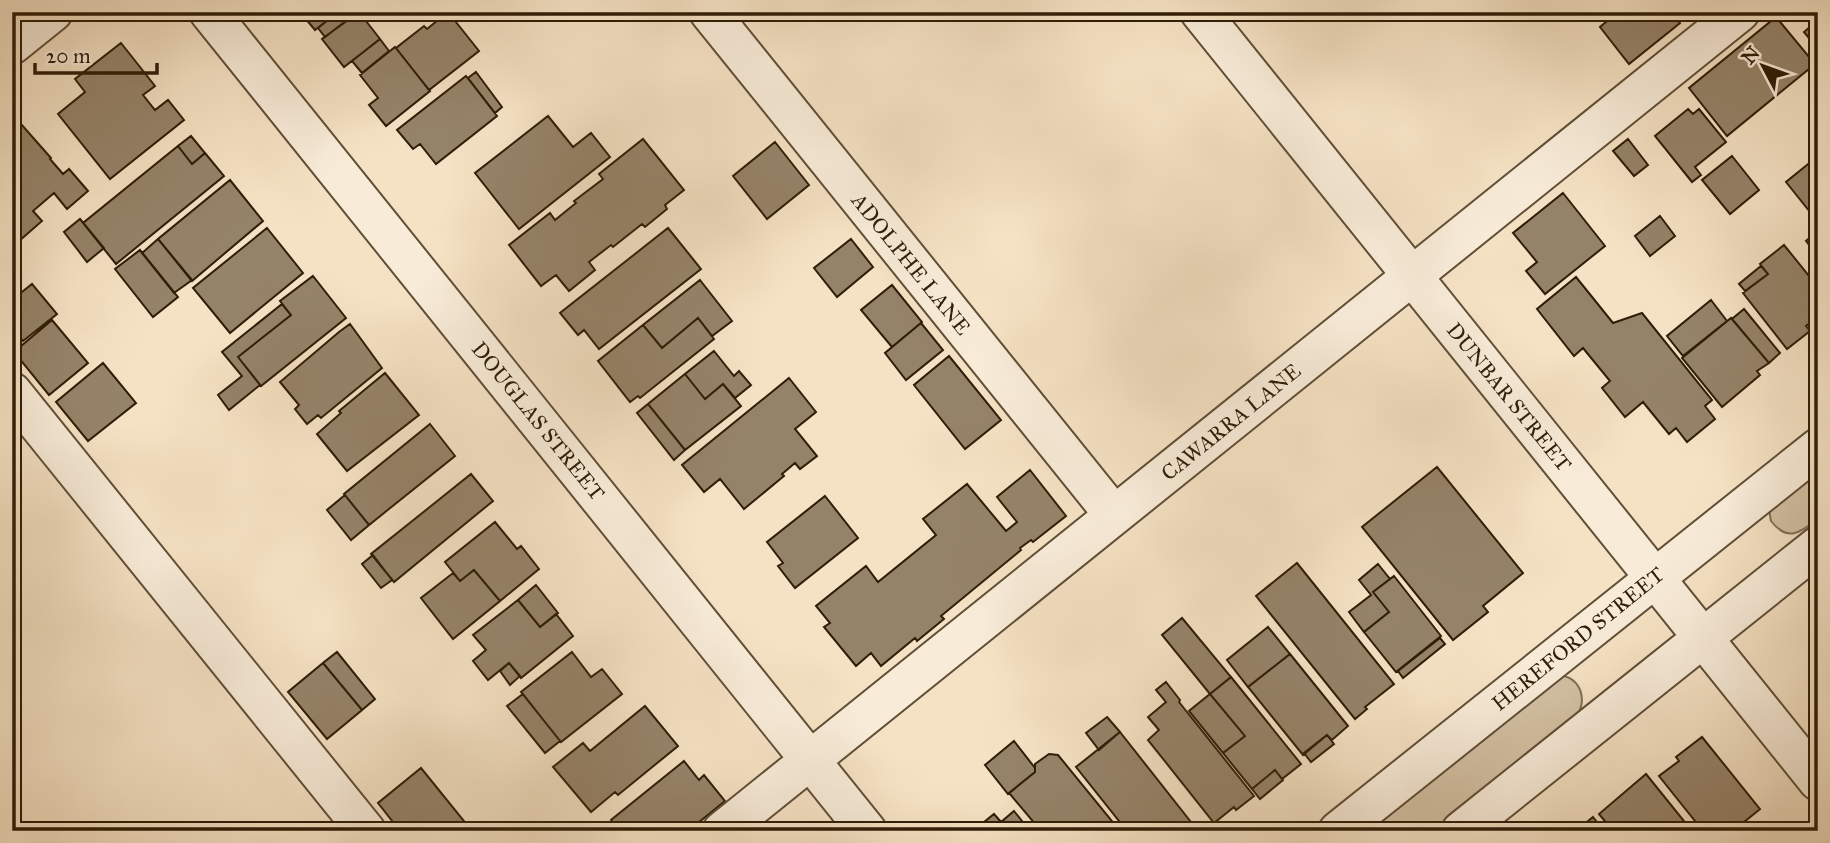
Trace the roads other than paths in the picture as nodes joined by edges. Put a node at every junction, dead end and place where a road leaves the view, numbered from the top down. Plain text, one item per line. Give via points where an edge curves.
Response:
1 (53, 12) edge
2 (209, 12) edge
3 (709, 12) edge
4 (1200, 12) edge
5 (1721, 18) edge
6 (12, 45) edge
7 (1412, 276) junction
8 (12, 392) edge
9 (1818, 448) edge
10 (1114, 516) junction
11 (1818, 546) edge
12 (1654, 578) junction
13 (1703, 638) junction
14 (810, 759) junction
15 (1818, 781) edge
16 (366, 831) edge
17 (722, 831) edge
18 (867, 831) edge
19 (1338, 831) edge
20 (1461, 831) edge

1 - 6 street
2 - 14 street, DOUGLAS STREET
3 - 10 street, ADOLPHE LANE
4 - 7 street, DUNBAR STREET
5 - 7 street, CAWARRA LANE
7 - 10 street, CAWARRA LANE
7 - 12 street, DUNBAR STREET
8 - 16 street
9 - 12 street, HEREFORD STREET
10 - 14 street, CAWARRA LANE
11 - 13 street
12 - 13 street, DUNBAR STREET
12 - 19 street, HEREFORD STREET
13 - 15 street, DUNBAR STREET
13 - 20 street
14 - 17 street, CAWARRA LANE
14 - 18 street, DOUGLAS STREET

